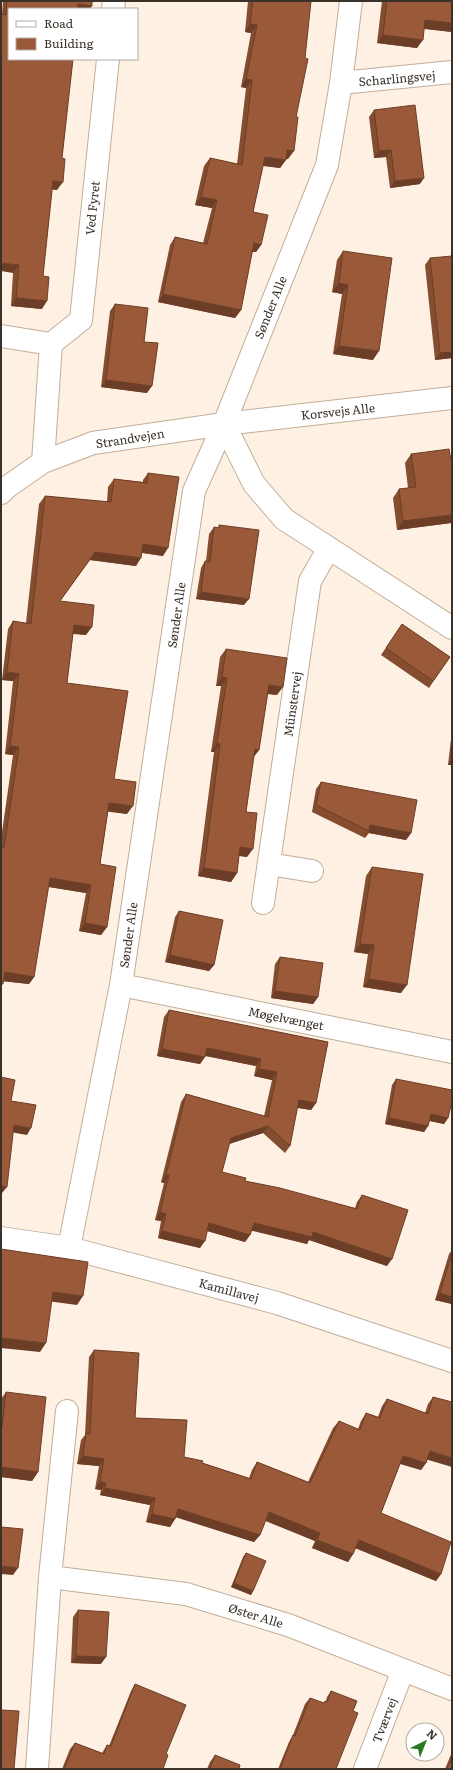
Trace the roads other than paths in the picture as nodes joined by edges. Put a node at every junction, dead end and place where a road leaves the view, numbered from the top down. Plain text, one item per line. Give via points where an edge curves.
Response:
1 (351, 1) edge
2 (108, 60) edge
3 (452, 72) edge
4 (341, 83) junction
5 (1, 336) edge
6 (51, 344) junction
7 (452, 398) edge
8 (224, 424) junction
9 (43, 462) junction
10 (1, 493) edge
11 (328, 548) junction
12 (452, 628) edge
13 (268, 864) junction
14 (312, 871) dead end
15 (263, 902) dead end
16 (121, 985) junction
17 (452, 1052) edge
18 (1, 1238) edge
19 (69, 1248) junction
20 (452, 1361) edge
21 (67, 1411) dead end
22 (50, 1577) junction
23 (403, 1670) junction
24 (452, 1690) edge
25 (37, 1769) edge
26 (365, 1769) edge

1 - 4 street, Sønder Alle
2 - 6 street, Ved Fyret via 81,320
3 - 4 street, Scharlingsvej
4 - 8 street, Sønder Alle via 327,166
5 - 6 street
6 - 9 street
7 - 8 street, Korsvejs Alle
8 - 9 street, Strandvejen via 93,443
8 - 11 street via 254,484 264,496 284,519
8 - 16 street, Sønder Alle via 194,491
9 - 10 street, Strandvejen
11 - 12 street
11 - 13 street, Münstervej via 310,581
13 - 14 street
13 - 15 street, Münstervej
16 - 17 street, Møgelvænget
16 - 19 street, Sønder Alle
18 - 19 street, Kamillavej
19 - 20 street, Kamillavej via 277,1303
21 - 22 street
22 - 23 street, Øster Alle via 186,1594 288,1626
22 - 25 street
23 - 24 street, Øster Alle
23 - 26 street, Tværvej

